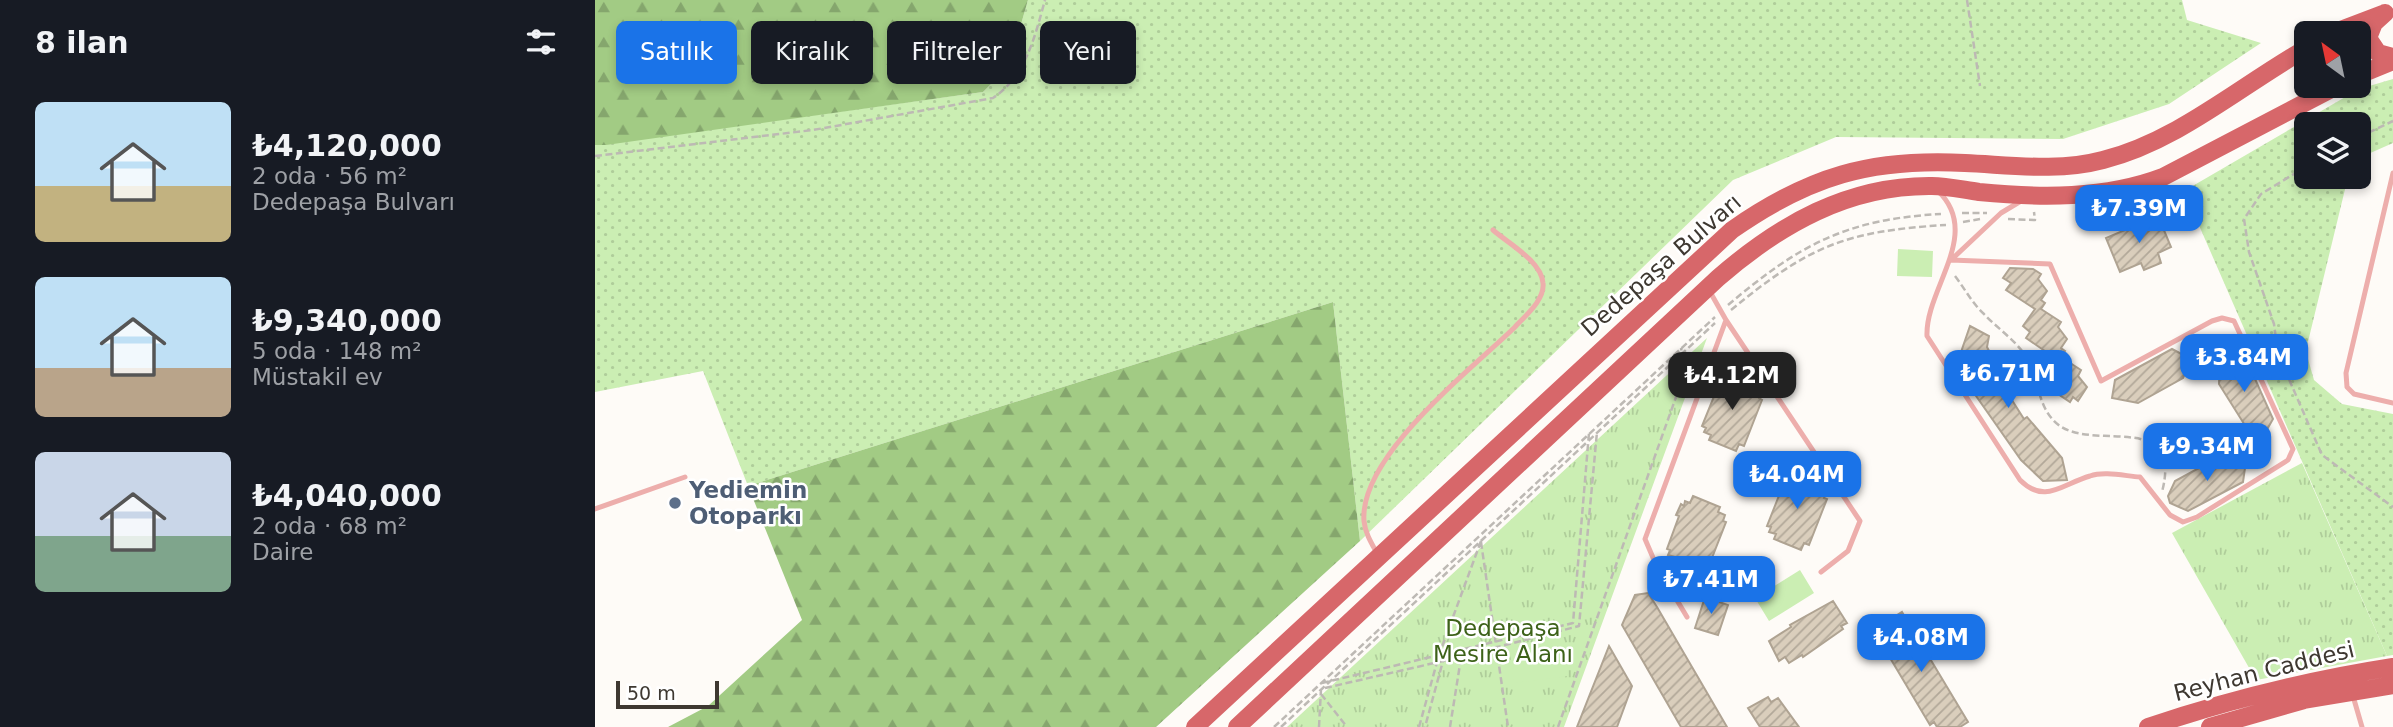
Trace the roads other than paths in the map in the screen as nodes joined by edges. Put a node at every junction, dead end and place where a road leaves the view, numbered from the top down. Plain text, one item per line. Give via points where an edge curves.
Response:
1 (2389, 11) edge
2 (2364, 21) edge
3 (2294, 56) edge
4 (2393, 59) edge
5 (2371, 69) edge
6 (2312, 98) edge
7 (2393, 173) edge
8 (1932, 186) junction
9 (2032, 204) junction
10 (1493, 230) dead end
11 (1951, 260) junction
12 (1707, 288) junction
13 (1724, 315) junction
14 (2393, 402) edge
15 (685, 477) dead end
16 (595, 509) edge
17 (1378, 555) junction
18 (1821, 572) dead end
19 (1687, 617) dead end
20 (2393, 667) edge
21 (2393, 685) edge
22 (2351, 690) junction
23 (2247, 721) edge
24 (1195, 727) edge
25 (1237, 727) edge
26 (2148, 727) edge
27 (2210, 727) edge
28 (2362, 727) edge

1 - 2 main road
1 - 4 main road via 2374,23 2368,38 2378,53
3 - 17 main road, Dedepaşa Bulvarı via 2167,134 2105,160 2039,167 1888,165 1850,170 1782,197 1732,230
4 - 5 main road
6 - 9 main road, Dedepaşa Bulvarı via 2163,177 2139,186
7 - 14 lane via 2346,373 2347,387 2354,394
8 - 9 main road, Dedepaşa Bulvarı
8 - 11 lane via 1952,214
8 - 12 main road, Dedepaşa Bulvarı via 1879,191 1835,202 1791,222 1753,247
9 - 11 lane via 2001,213
10 - 17 lane via 1538,270 1541,295 1419,418 1381,469 1364,520
11 - 11 lane via 2050,264 2101,381 2212,321 2234,321 2293,449 2288,460 2183,522 2171,515 2140,477 2092,475 2042,493 2030,490 1927,336 1929,315
12 - 13 lane
12 - 25 main road, Dedepaşa Bulvarı
13 - 18 lane via 1860,521 1848,551
13 - 19 lane via 1645,540
15 - 16 lane
17 - 24 main road, Dedepaşa Bulvarı
20 - 26 main road, Reyhan Caddesi via 2316,679
21 - 22 main road, Reyhan Caddesi
22 - 23 main road, Reyhan Caddesi
22 - 28 lane
23 - 27 main road, Reyhan Caddesi

